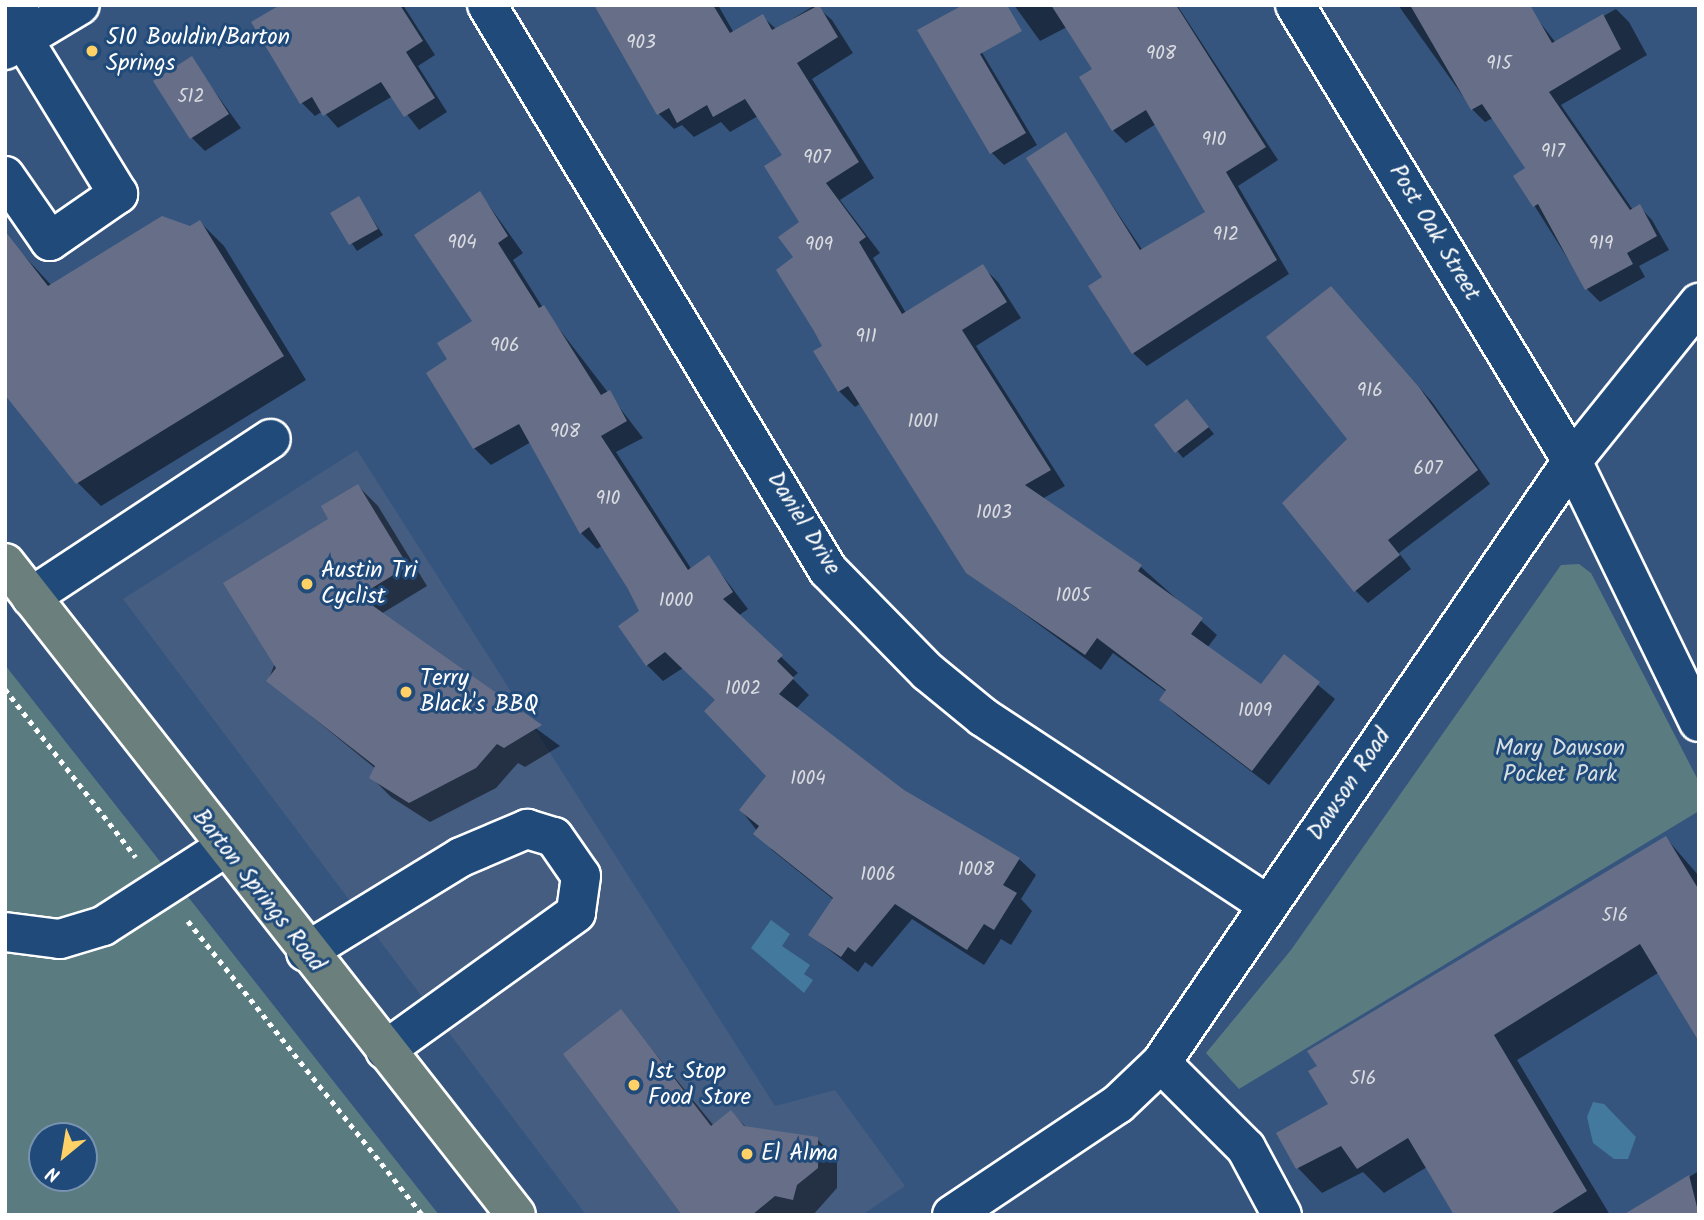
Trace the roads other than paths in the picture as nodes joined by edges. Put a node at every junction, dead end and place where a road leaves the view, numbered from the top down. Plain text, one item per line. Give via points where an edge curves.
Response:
1 (80, 5) edge
2 (487, 5) edge
3 (1295, 5) edge
4 (16, 31) edge
5 (5, 176) edge
6 (1699, 303) edge
7 (271, 439) dead end
8 (1572, 461) junction
9 (5, 563) edge
10 (31, 597) junction
11 (1699, 722) edge
12 (224, 848) junction
13 (1268, 905) junction
14 (5, 932) edge
15 (306, 952) junction
16 (385, 1051) junction
17 (1161, 1063) junction
18 (516, 1215) edge
19 (952, 1215) edge
20 (1282, 1215) edge

1 - 4 street
2 - 13 street, Daniel Drive via 828,570 918,662 983,717
3 - 8 street, Post Oak Street
4 - 5 street via 118,194 50,241
6 - 8 street, Dawson Road
7 - 10 street
8 - 11 street, Post Oak Street
8 - 13 street, Dawson Road
9 - 10 main road, Barton Springs Road
10 - 12 main road, Barton Springs Road
12 - 14 street via 103,926 60,939
12 - 15 main road, Barton Springs Road
13 - 17 street, Dawson Road
15 - 16 main road, Barton Springs Road
15 - 16 street via 461,857 527,829 554,837 581,876 576,913
16 - 18 main road, Barton Springs Road
17 - 19 street, Dawson Road via 1118,1104
17 - 20 street via 1246,1149

